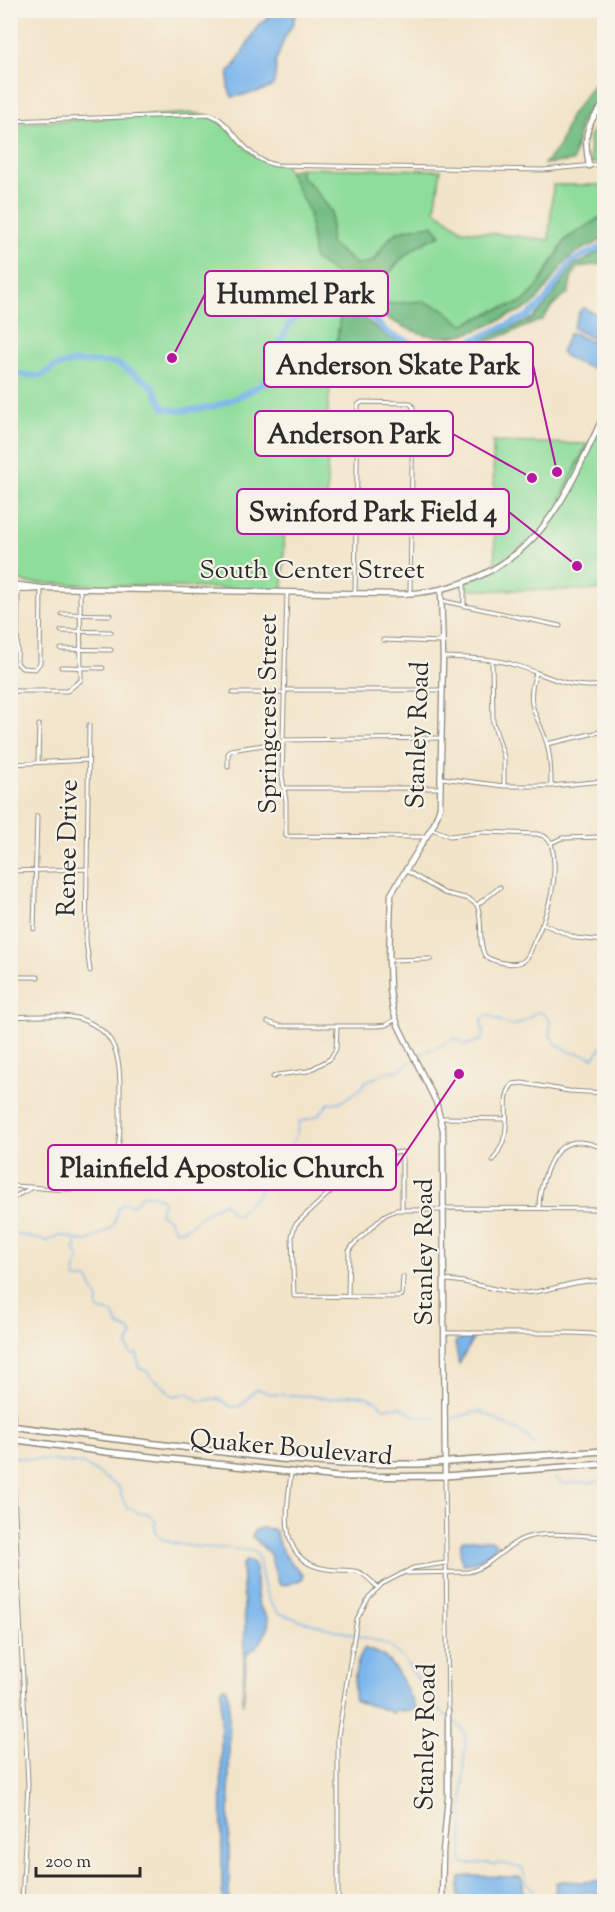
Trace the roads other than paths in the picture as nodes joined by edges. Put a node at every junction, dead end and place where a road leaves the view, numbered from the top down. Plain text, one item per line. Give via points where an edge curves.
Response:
1 (604, 104) edge
2 (10, 121) edge
3 (604, 164) edge
4 (589, 166) junction
5 (604, 415) edge
6 (464, 583) junction
7 (10, 584) edge
8 (41, 588) junction
9 (80, 589) junction
10 (10, 590) edge
11 (18, 590) junction
12 (441, 590) junction
13 (287, 593) junction
14 (355, 593) junction
15 (410, 594) junction
16 (443, 601) junction
17 (464, 606) junction
18 (62, 614) dead end
19 (80, 614) junction
20 (110, 615) dead end
21 (560, 626) dead end
22 (61, 631) dead end
23 (80, 632) junction
24 (111, 632) dead end
25 (383, 640) dead end
26 (442, 642) junction
27 (61, 649) dead end
28 (81, 650) junction
29 (111, 650) dead end
30 (443, 657) junction
31 (492, 661) junction
32 (61, 667) dead end
33 (82, 667) junction
34 (103, 668) dead end
35 (536, 673) junction
36 (604, 685) edge
37 (442, 690) junction
38 (15, 691) dead end
39 (285, 692) junction
40 (233, 693) dead end
41 (89, 724) dead end
42 (39, 725) dead end
43 (604, 731) edge
44 (442, 738) junction
45 (284, 741) junction
46 (547, 744) junction
47 (88, 760) junction
48 (38, 763) junction
49 (10, 764) edge
50 (228, 767) dead end
51 (442, 778) junction
52 (604, 781) edge
53 (504, 786) junction
54 (550, 786) junction
55 (284, 788) junction
56 (442, 788) junction
57 (37, 816) dead end
58 (432, 829) junction
59 (426, 837) junction
60 (604, 837) edge
61 (551, 843) junction
62 (87, 869) junction
63 (405, 870) junction
64 (10, 871) edge
65 (36, 871) junction
66 (500, 886) dead end
67 (477, 905) junction
68 (543, 924) junction
69 (34, 929) dead end
70 (604, 941) edge
71 (431, 959) dead end
72 (389, 960) junction
73 (90, 971) dead end
74 (604, 971) edge
75 (10, 977) edge
76 (38, 977) dead end
77 (598, 988) dead end
78 (10, 1017) edge
79 (396, 1019) junction
80 (268, 1022) dead end
81 (337, 1026) junction
82 (273, 1077) dead end
83 (604, 1093) edge
84 (441, 1118) junction
85 (507, 1119) junction
86 (604, 1148) edge
87 (493, 1160) dead end
88 (10, 1186) edge
89 (33, 1187) junction
90 (10, 1202) edge
91 (445, 1209) junction
92 (538, 1209) junction
93 (604, 1209) edge
94 (402, 1210) junction
95 (403, 1276) dead end
96 (444, 1280) junction
97 (604, 1282) edge
98 (348, 1296) junction
99 (445, 1333) junction
100 (604, 1338) edge
101 (10, 1367) edge
102 (11, 1424) edge
103 (11, 1439) edge
104 (12, 1450) edge
105 (604, 1451) edge
106 (445, 1463) junction
107 (604, 1464) edge
108 (291, 1473) junction
109 (445, 1476) junction
110 (13, 1505) edge
111 (604, 1537) edge
112 (445, 1563) junction
113 (445, 1571) junction
114 (402, 1573) junction
115 (377, 1587) junction
116 (448, 1711) joint
117 (22, 1902) edge
118 (338, 1902) edge
119 (442, 1902) edge

1 - 4 street via 586,132
2 - 4 street via 205,113 216,117 255,156 276,165 543,170
3 - 4 street
5 - 6 street, South Center Street via 542,529 507,561
6 - 12 street, South Center Street
6 - 17 street
7 - 8 street, South Center Street
8 - 9 street, South Center Street
8 - 11 street, South Center Street
8 - 11 street via 40,664 35,669 17,663
9 - 13 street, South Center Street
9 - 19 street
10 - 11 street, South Center Street
12 - 15 street, South Center Street
12 - 16 street, Stanley Road
13 - 14 street, South Center Street
13 - 39 street, Springcrest Street
14 - 15 street, South Center Street
14 - 15 street via 358,405 362,402 413,406
16 - 17 street
16 - 26 street, Stanley Road
17 - 21 street
18 - 19 street
19 - 20 street
19 - 23 street
22 - 23 street
23 - 24 street
23 - 28 street
25 - 26 street
26 - 30 street, Stanley Road
27 - 28 street
28 - 29 street
28 - 33 street
30 - 31 street
30 - 37 street, Stanley Road
31 - 35 street
31 - 53 street via 492,722 504,756
32 - 33 street
33 - 34 street
33 - 38 street via 81,680 68,692
35 - 36 street via 570,685
35 - 46 street via 531,703
37 - 39 street
37 - 44 street, Stanley Road
39 - 40 street
39 - 45 street, Springcrest Street
41 - 47 street, Renee Drive
42 - 48 street
43 - 46 street
44 - 45 street
44 - 51 street, Stanley Road
45 - 50 street via 231,750
45 - 55 street, Springcrest Street
46 - 54 street
47 - 48 street
47 - 62 street, Renee Drive
48 - 49 street
51 - 53 street
51 - 56 street, Stanley Road
52 - 54 street
53 - 54 street
55 - 56 street
55 - 59 street, Springcrest Street via 286,836
56 - 58 street, Stanley Road
57 - 65 street
58 - 59 street, Stanley Road
58 - 61 street via 450,836 476,832 537,834
59 - 63 street, Stanley Road
60 - 61 street via 562,838
61 - 68 street via 553,889
62 - 65 street
62 - 73 street, Renee Drive via 86,941
63 - 67 street via 444,893
63 - 72 street, Stanley Road via 391,894
64 - 65 street
65 - 69 street
66 - 67 street
67 - 68 street via 483,954 495,962 524,960
68 - 70 street via 576,938
71 - 72 street
72 - 79 street, Stanley Road
74 - 77 street
75 - 76 street
78 - 89 street via 74,1018 91,1024 111,1041 119,1063 120,1139 114,1159 98,1179 85,1187
79 - 81 street via 381,1026
79 - 84 street, Stanley Road
80 - 81 street via 280,1026
81 - 82 street via 336,1049 330,1059 302,1073
83 - 85 street via 516,1083 508,1091
84 - 85 street
84 - 91 street, Stanley Road
85 - 87 street via 504,1140
86 - 92 street via 580,1142 560,1149 541,1185
88 - 89 street
89 - 90 street
91 - 92 street
91 - 94 street
91 - 96 street, Stanley Road
92 - 93 street
94 - 98 street via 387,1213 351,1248
94 - 98 street via 402,1152 368,1156 297,1222 292,1236 294,1296
95 - 98 street via 402,1295
96 - 97 street via 468,1281 521,1293 584,1280
96 - 99 street, Stanley Road
99 - 100 street via 573,1333
99 - 106 street, Stanley Road
101 - 102 street via 14,1420
102 - 103 street
102 - 106 main road, Quaker Boulevard via 311,1462
103 - 104 street
103 - 108 main road, Quaker Boulevard
104 - 110 street
105 - 106 main road, Quaker Boulevard
106 - 109 street, Stanley Road
107 - 109 main road, Quaker Boulevard
108 - 109 main road, Quaker Boulevard via 338,1478
108 - 115 street via 286,1527 294,1549 312,1565 360,1572
109 - 112 street, Stanley Road
110 - 117 street via 28,1784
111 - 113 street via 536,1535 521,1539 478,1570
112 - 113 street, Stanley Road
112 - 114 street
113 - 114 street
113 - 116 street, Stanley Road
114 - 115 street
115 - 118 street via 354,1627 338,1736
116 - 119 street, Stanley Road

